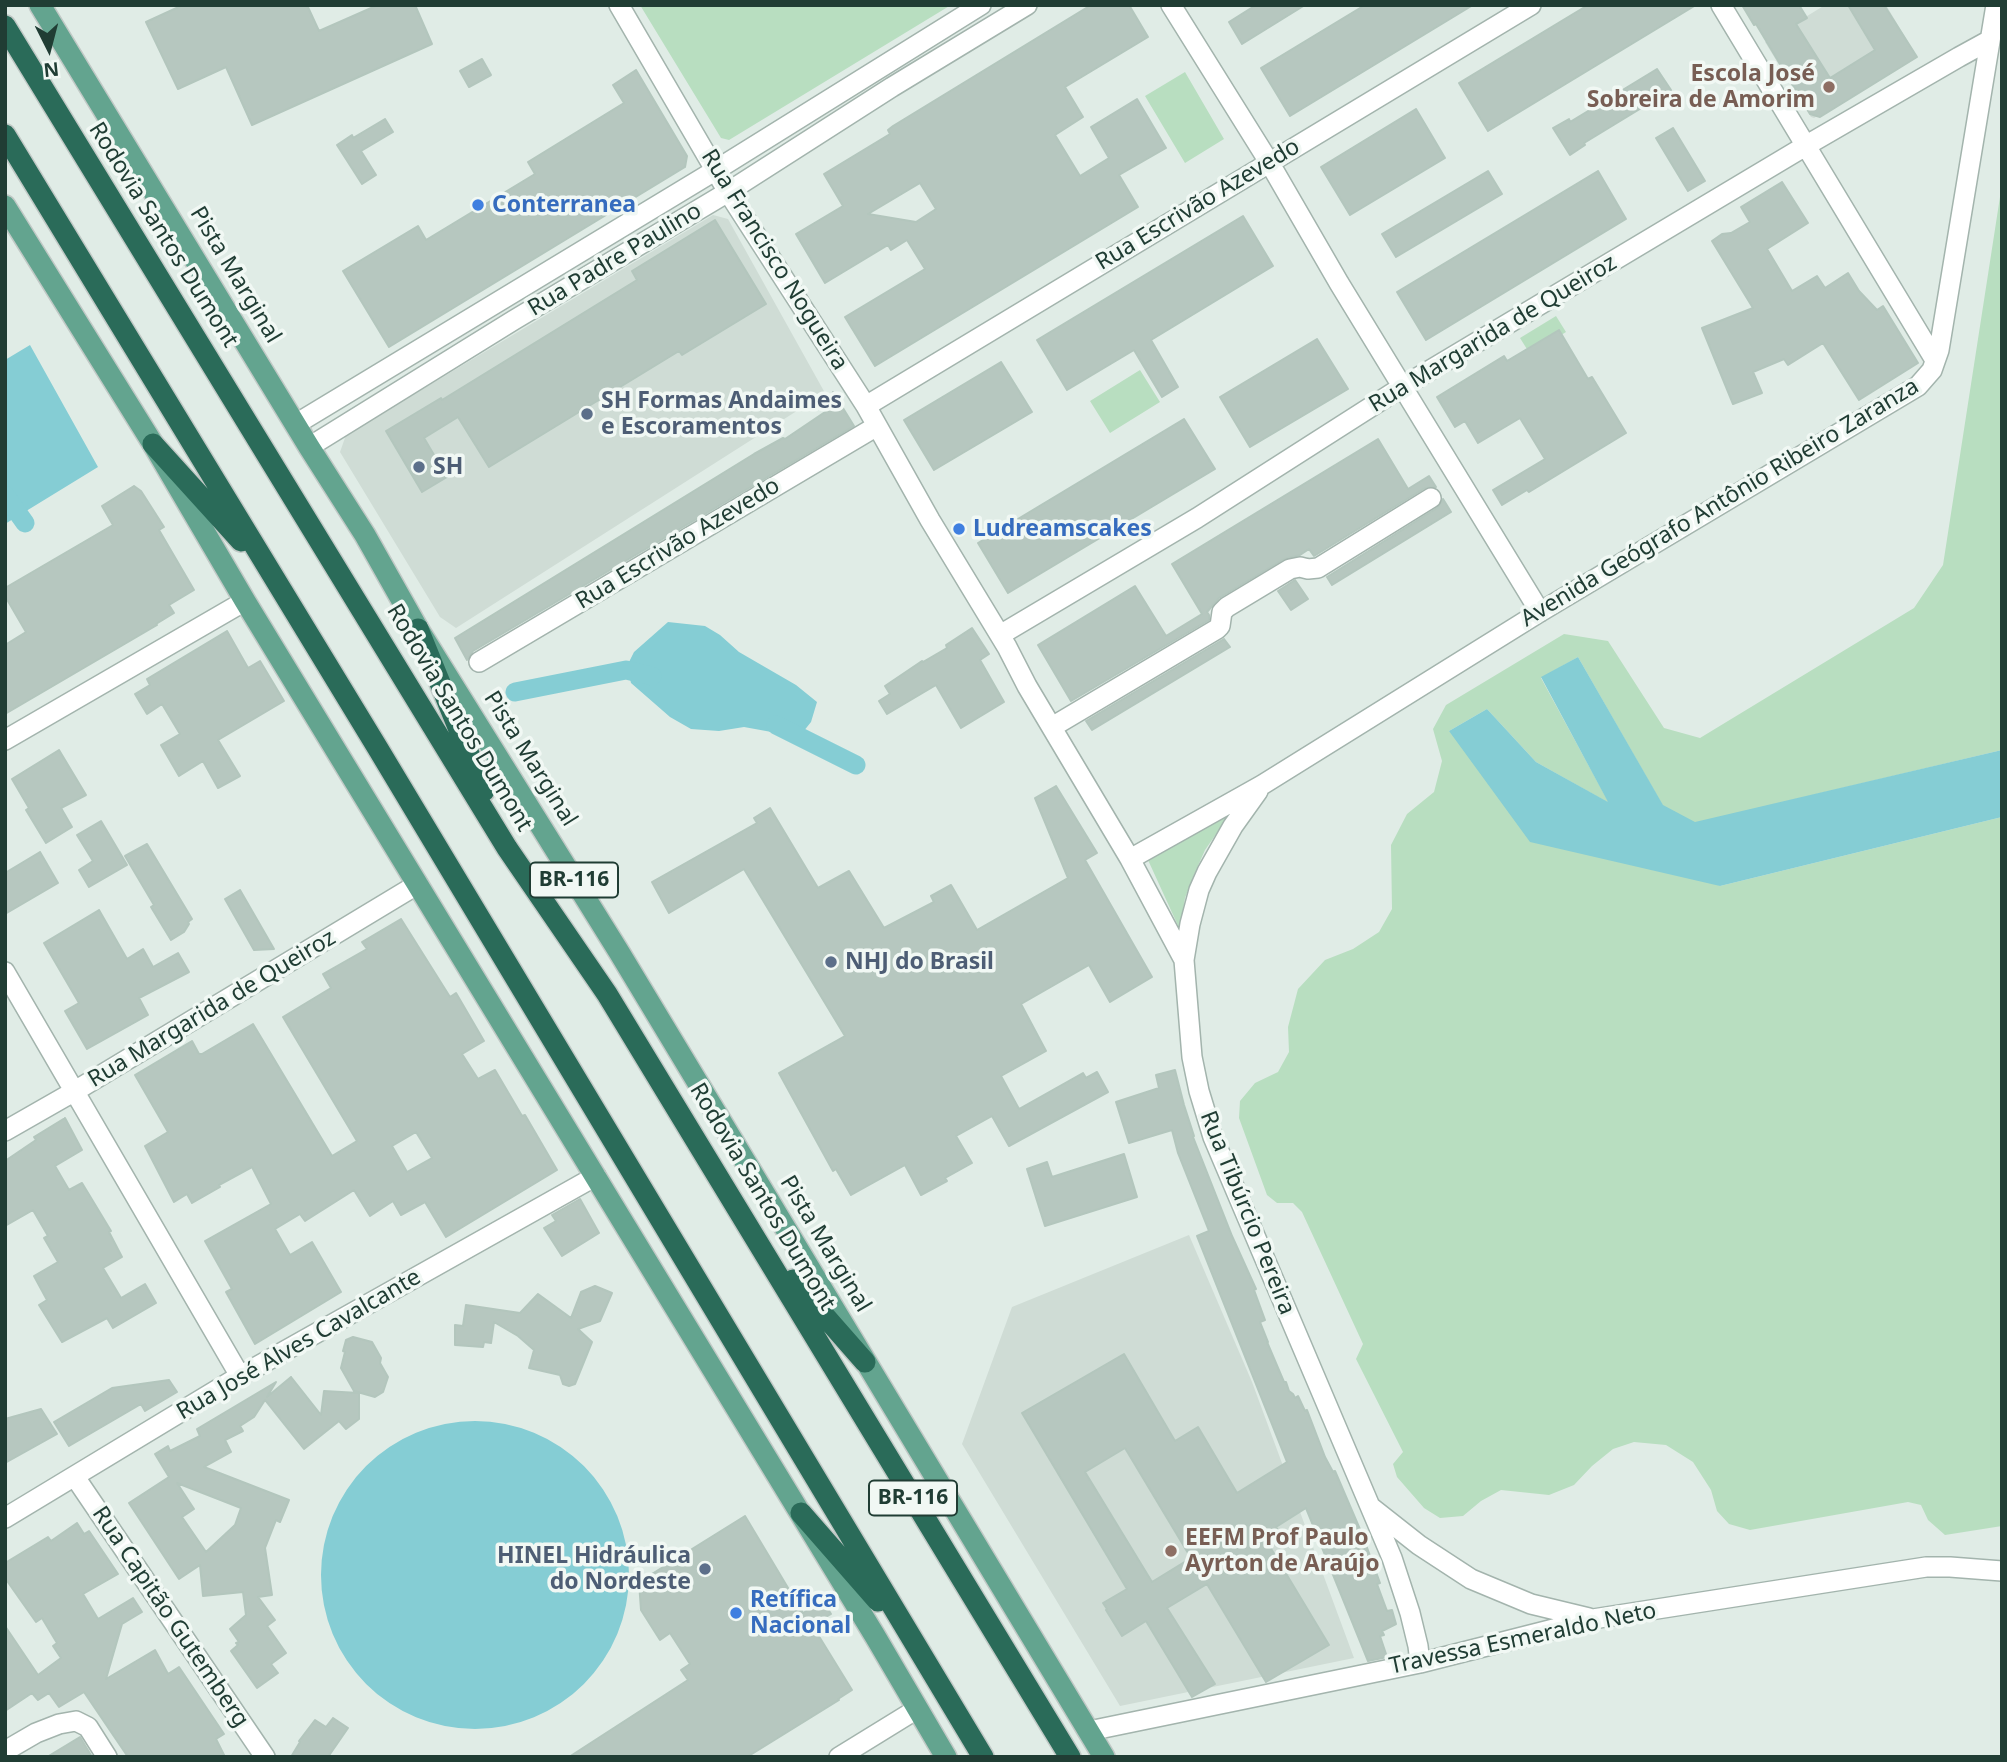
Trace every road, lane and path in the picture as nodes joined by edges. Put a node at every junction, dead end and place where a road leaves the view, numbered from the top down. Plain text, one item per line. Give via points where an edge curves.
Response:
1 (40, 5) edge
2 (57, 5) edge
3 (619, 5) edge
4 (981, 5) edge
5 (1027, 5) edge
6 (1171, 5) edge
7 (1531, 5) edge
8 (1721, 5) edge
9 (1996, 5) edge
10 (5, 26) edge
11 (945, 27) junction
12 (1990, 40) junction
13 (64, 44) junction
14 (958, 47) junction
15 (879, 67) junction
16 (892, 87) junction
17 (5, 135) edge
18 (1807, 145) junction
19 (1269, 162) junction
20 (716, 170) junction
21 (728, 192) junction
22 (5, 206) edge
23 (1935, 360) junction
24 (1402, 387) junction
25 (866, 406) junction
26 (296, 424) junction
27 (877, 426) junction
28 (153, 444) junction
29 (309, 447) junction
30 (1431, 498) dead end
31 (275, 579) junction
32 (245, 600) junction
33 (1540, 612) junction
34 (418, 629) junction
35 (1000, 635) junction
36 (479, 662) dead end
37 (1054, 730) junction
38 (5, 740) edge
39 (1262, 785) junction
40 (507, 848) junction
41 (1130, 859) junction
42 (418, 884) junction
43 (1184, 960) junction
44 (5, 972) edge
45 (75, 1091) junction
46 (5, 1131) edge
47 (596, 1176) junction
48 (757, 1240) junction
49 (865, 1362) junction
50 (240, 1376) junction
51 (75, 1477) junction
52 (1368, 1504) junction
53 (801, 1513) junction
54 (5, 1518) edge
55 (2002, 1571) edge
56 (1593, 1619) junction
57 (913, 1642) junction
58 (1420, 1663) junction
59 (917, 1709) junction
60 (1089, 1731) junction
61 (5, 1751) edge
62 (107, 1757) edge
63 (265, 1757) edge
64 (839, 1757) edge
65 (946, 1757) edge
66 (983, 1757) edge
67 (1070, 1757) edge
68 (1104, 1757) edge

1 - 13 main road, Pista Marginal / BR-116
2 - 13 main road
3 - 20 street, Rua Francisco Nogueira
4 - 11 street, Rua Padre Paulino
5 - 14 street, Rua Padre Paulino
6 - 19 street
7 - 19 street, Rua Escrivão Azevedo
8 - 18 street
9 - 12 street, Avenida Geógrafo Antônio Ribeiro Zaranza
10 - 40 highway, Rodovia Santos Dumont / BR-116
11 - 14 street
11 - 15 street, Rua Padre Paulino
12 - 18 street, Rua Margarida de Queiroz
12 - 23 street, Avenida Geógrafo Antônio Ribeiro Zaranza
13 - 26 main road, Pista Marginal / BR-116
14 - 16 street, Rua Padre Paulino
15 - 16 street
15 - 20 street, Rua Padre Paulino
16 - 21 street, Rua Padre Paulino
17 - 31 highway, BR-116
18 - 23 street
18 - 24 street, Rua Margarida de Queiroz
19 - 24 street
19 - 25 street, Rua Escrivão Azevedo
20 - 21 street, Rua Francisco Nogueira
20 - 26 street, Rua Padre Paulino
21 - 25 street, Rua Francisco Nogueira
21 - 29 street, Rua Padre Paulino
22 - 28 main road
23 - 33 street, Avenida Geógrafo Antônio Ribeiro Zaranza via 1918,386
24 - 33 street
24 - 35 street, Rua Margarida de Queiroz via 1197,518
25 - 27 street, Rua Francisco Nogueira
26 - 29 main road, Pista Marginal / BR-116
27 - 35 street, Rua Francisco Nogueira
27 - 36 street, Rua Escrivão Azevedo
28 - 31 highway
28 - 32 main road
29 - 34 main road, Pista Marginal / BR-116
30 - 37 street via 1318,568 1290,569 1237,601 1222,612 1217,629
31 - 57 highway, BR-116
32 - 38 street
32 - 42 main road
33 - 39 street, Avenida Geógrafo Antônio Ribeiro Zaranza
34 - 40 highway
34 - 49 main road, Pista Marginal / BR-116
35 - 37 street, Rua Francisco Nogueira
37 - 41 street, Rua Tibúrcio Pereira
39 - 41 street, Avenida Geógrafo Antônio Ribeiro Zaranza
39 - 43 street, Avenida Geógrafo Antônio Ribeiro Zaranza via 1207,872 1189,924
40 - 48 highway, Rodovia Santos Dumont / BR-116 via 607,994
41 - 43 street, Rua Tibúrcio Pereira
42 - 45 street, Rua Margarida de Queiroz
42 - 47 main road
43 - 52 street, Rua Tibúrcio Pereira via 1192,1057 1213,1138
44 - 45 street
45 - 46 street, Rua Margarida de Queiroz
45 - 50 street
47 - 50 street, Rua José Alves Cavalcante
47 - 53 main road
48 - 49 highway
48 - 67 highway, Rodovia Santos Dumont / BR-116
49 - 60 main road, Pista Marginal / BR-116
50 - 51 street, Rua José Alves Cavalcante
51 - 54 street, Rua José Alves Cavalcante
51 - 63 street, Rua Capitão Gutemberg
52 - 56 street via 1471,1579 1531,1604
52 - 58 street, Rua Tibúrcio Pereira via 1410,1613
53 - 57 highway
53 - 59 main road
55 - 56 street, Travessa Esmeraldo Neto via 1926,1567
56 - 58 street, Travessa Esmeraldo Neto
57 - 66 highway, BR-116
58 - 60 street, Travessa Esmeraldo Neto
59 - 64 street
59 - 65 main road
60 - 68 main road, Pista Marginal / BR-116
61 - 62 street via 59,1724 76,1721 88,1727

